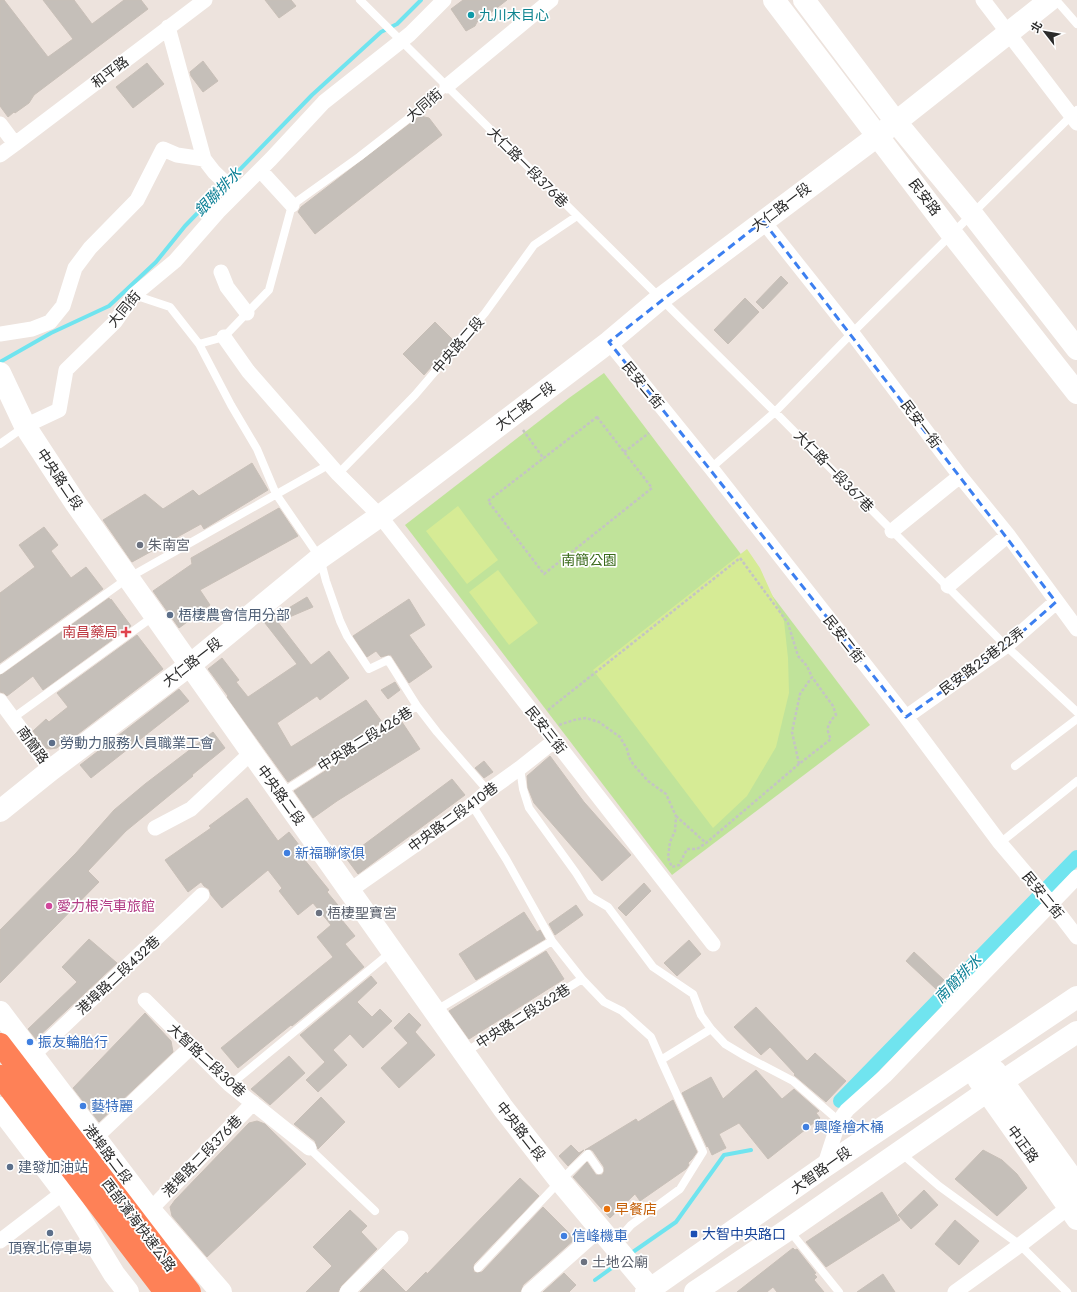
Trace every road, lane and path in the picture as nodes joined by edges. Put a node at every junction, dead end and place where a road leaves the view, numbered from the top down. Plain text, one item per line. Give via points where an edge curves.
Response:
1 (360, 0) edge
2 (444, 0) edge
3 (551, 0) edge
4 (774, 0) edge
5 (804, 0) edge
6 (984, 0) edge
7 (1050, 0) edge
8 (1056, 0) edge
9 (196, 2) edge
10 (1077, 24) edge
11 (168, 27) junction
12 (1008, 32) junction
13 (398, 38) junction
14 (447, 86) junction
15 (1075, 116) edge
16 (896, 122) junction
17 (0, 124) edge
18 (878, 135) junction
19 (15, 144) junction
20 (0, 155) edge
21 (204, 159) junction
22 (260, 170) junction
23 (236, 193) junction
24 (292, 205) junction
25 (972, 214) junction
26 (577, 216) junction
27 (763, 221) junction
28 (952, 234) junction
29 (221, 272) dead end
30 (134, 295) junction
31 (660, 299) junction
32 (247, 313) junction
33 (852, 333) junction
34 (0, 334) edge
35 (224, 337) junction
36 (609, 342) junction
37 (199, 344) junction
38 (1077, 349) edge
39 (0, 374) edge
40 (1077, 393) edge
41 (775, 412) junction
42 (25, 426) junction
43 (523, 430) dead end
44 (650, 433) dead end
45 (0, 444) edge
46 (624, 452) junction
47 (544, 459) junction
48 (711, 468) junction
49 (334, 469) junction
50 (960, 476) junction
51 (276, 494) junction
52 (380, 516) junction
53 (892, 531) junction
54 (1008, 535) junction
55 (320, 558) junction
56 (128, 578) junction
57 (948, 586) junction
58 (1056, 602) junction
59 (155, 616) junction
60 (1077, 629) edge
61 (1006, 646) junction
62 (190, 665) junction
63 (0, 670) edge
64 (812, 677) junction
65 (0, 702) edge
66 (418, 706) junction
67 (547, 710) dead end
68 (1077, 712) edge
69 (906, 717) junction
70 (13, 718) junction
71 (1077, 719) edge
72 (558, 725) dead end
73 (554, 741) junction
74 (251, 753) junction
75 (799, 764) junction
76 (1015, 766) dead end
77 (520, 768) junction
78 (51, 770) junction
79 (1077, 781) edge
80 (488, 791) junction
81 (280, 793) junction
82 (472, 805) junction
83 (0, 811) edge
84 (676, 816) junction
85 (155, 828) dead end
86 (706, 843) junction
87 (1000, 843) junction
88 (1077, 877) edge
89 (349, 891) junction
90 (202, 895) dead end
91 (1051, 903) junction
92 (1077, 937) edge
93 (552, 941) junction
94 (712, 944) dead end
95 (391, 951) junction
96 (582, 979) junction
97 (1077, 997) edge
98 (145, 1000) dead end
99 (435, 1011) junction
100 (0, 1012) edge
101 (711, 1029) junction
102 (1077, 1032) edge
103 (0, 1044) edge
104 (191, 1047) junction
105 (33, 1054) junction
106 (464, 1054) junction
107 (661, 1060) junction
108 (979, 1063) junction
109 (0, 1076) edge
110 (230, 1085) junction
111 (994, 1087) junction
112 (253, 1103) junction
113 (0, 1108) edge
114 (839, 1121) junction
115 (96, 1137) junction
116 (309, 1148) joint
117 (900, 1152) junction
118 (824, 1167) junction
119 (599, 1170) dead end
120 (560, 1181) junction
121 (1077, 1185) edge
122 (65, 1194) junction
123 (1074, 1208) edge
124 (150, 1210) junction
125 (374, 1211) dead end
126 (789, 1229) junction
127 (607, 1236) junction
128 (400, 1238) dead end
129 (0, 1241) edge
130 (1020, 1245) junction
131 (478, 1268) dead end
132 (162, 1284) edge
133 (650, 1291) edge
134 (128, 1292) edge
135 (190, 1292) edge
136 (194, 1292) edge
137 (221, 1292) edge
138 (347, 1292) edge
139 (529, 1292) edge
140 (695, 1292) edge
141 (839, 1292) edge
142 (955, 1292) edge
143 (1067, 1292) edge

1 - 13 lane, 大仁路一段376巷
2 - 13 street via 410,34
3 - 14 street, 大同街
4 - 18 street, 民安路
5 - 16 street, 民安路
6 - 12 street
7 - 12 street, 大仁路一段
8 - 10 lane
9 - 11 street, 和平路
11 - 19 street, 和平路
11 - 21 street
12 - 15 street
12 - 16 street, 大仁路一段
13 - 14 lane, 大仁路一段376巷
13 - 22 street, 大同街 via 324,102
14 - 24 lane, 大同街 via 371,147
14 - 26 lane, 大仁路一段376巷
15 - 25 lane
16 - 18 street, 大仁路一段
16 - 25 street, 民安路
17 - 19 street
18 - 27 street, 大仁路一段
18 - 28 street, 民安路
19 - 20 street, 和平路
21 - 23 street
21 - 34 street via 177,155 164,148 137,200 90,248 75,268 63,306 50,322 32,329
22 - 23 street, 大同街
22 - 24 street
23 - 30 street, 大同街 via 175,261
24 - 32 lane via 269,290
25 - 28 lane
25 - 38 street, 民安路
26 - 31 lane, 大仁路一段376巷
26 - 49 lane, 中央路二段 via 534,245 480,319 415,395
27 - 31 street, 大仁路一段
27 - 33 street, 民安一街
28 - 33 lane
28 - 40 street, 民安路
29 - 32 street via 227,287
30 - 37 lane via 170,307
30 - 42 street, 大同街 via 115,322 66,370 59,410
31 - 36 street, 大仁路一段
31 - 41 lane, 大仁路一段367巷
32 - 35 lane
33 - 41 lane
33 - 50 street, 民安一街
35 - 37 lane
35 - 49 street via 248,371
36 - 48 street, 民安二街
36 - 52 street, 大仁路一段
37 - 51 lane via 257,449
39 - 42 street, 中央路二段
41 - 48 lane
41 - 53 lane, 大仁路一段367巷
42 - 45 lane
42 - 56 street, 中央路二段
43 - 47 path
44 - 46 path
46 - 47 path via 597,417
46 - 47 path via 652,488 544,574 488,501
48 - 69 street, 民安二街
49 - 51 lane, 中央路二段
49 - 52 street
50 - 53 street
50 - 54 street, 民安一街
51 - 55 lane
51 - 56 lane, 中央路二段
52 - 55 street, 大仁路一段
52 - 73 street, 民安三街
53 - 57 lane, 大仁路一段367巷
54 - 57 street
54 - 58 street, 民安一街
55 - 62 street, 大仁路一段
55 - 66 lane via 340,621 365,664 369,669 388,660
56 - 59 street, 中央路二段
56 - 63 lane
57 - 61 lane, 大仁路一段367巷
58 - 60 street, 民安一街
58 - 61 street, 民安路25巷22弄
59 - 62 street, 中央路二段
59 - 70 lane
61 - 68 lane, 大仁路一段367巷
61 - 69 street, 民安路25巷22弄
62 - 74 street, 中央路二段
62 - 78 street, 大仁路一段
64 - 67 path via 798,656 788,623 740,558
64 - 75 path via 800,694 792,732
64 - 75 path via 833,706 836,715 827,727 832,739
65 - 70 street, 南簡路
66 - 80 lane, 中央路二段426巷 via 436,732
66 - 81 lane, 中央路二段426巷
69 - 87 street, 民安二街
70 - 78 street, 南簡路
71 - 76 lane
72 - 84 path via 586,718 599,722 620,738 632,764 648,781 666,794
73 - 77 street, 中央路二段410巷
73 - 94 street, 民安三街
74 - 81 street, 中央路二段
74 - 85 street via 191,809
75 - 86 path
77 - 80 street, 中央路二段410巷
77 - 101 lane via 522,789 529,808 591,897 608,908 653,967 693,994 701,1014
78 - 83 street, 大仁路一段
79 - 87 lane
80 - 82 street, 中央路二段410巷
81 - 89 street, 中央路二段
82 - 89 street, 中央路二段410巷
82 - 93 lane
84 - 86 path
84 - 86 path via 668,858 672,868 679,865 687,849 697,849
87 - 91 street, 民安二街
88 - 91 street
89 - 95 street, 中央路二段
90 - 105 street, 港埠路二段432巷
91 - 92 street, 民安二街
91 - 114 street
93 - 96 lane
93 - 99 lane
95 - 99 street, 中央路二段
95 - 110 lane
96 - 106 lane, 中央路二段362巷
96 - 107 lane via 604,1002 622,1010 651,1037
97 - 108 street, 大智路一段
98 - 104 street, 大智路二段30巷
99 - 106 street, 中央路二段
100 - 105 street, 港埠路二段
101 - 107 lane
101 - 114 lane via 725,1044 793,1081
102 - 111 street
103 - 132 highway, 西部濱海快速公路
104 - 110 street, 大智路二段30巷
104 - 115 street
105 - 115 street, 港埠路二段
106 - 120 street, 中央路二段 via 502,1108
107 - 127 lane via 703,1152 680,1189 631,1225
108 - 111 street, 中正路
108 - 118 street, 大智路一段
109 - 132 highway, 西部濱海快速公路
110 - 112 street, 大智路二段30巷
111 - 117 street
111 - 121 street, 中正路
111 - 123 street, 中正路
112 - 116 street, 大智路二段30巷
112 - 124 street, 港埠路二段376巷
113 - 122 street
114 - 118 street
115 - 124 street, 港埠路二段
116 - 125 lane
117 - 126 street
117 - 130 lane via 939,1186
118 - 133 street, 大智路一段
119 - 120 lane via 588,1154
120 - 127 street, 中央路二段
120 - 131 lane
122 - 129 street
122 - 132 street via 95,1211
122 - 134 street via 114,1274
123 - 130 street
124 - 137 street, 港埠路二段
126 - 140 street
126 - 141 lane
127 - 133 street, 中央路二段
127 - 139 street
128 - 138 street
130 - 142 street
130 - 143 lane
132 - 135 highway, 西部濱海快速公路
132 - 136 highway

